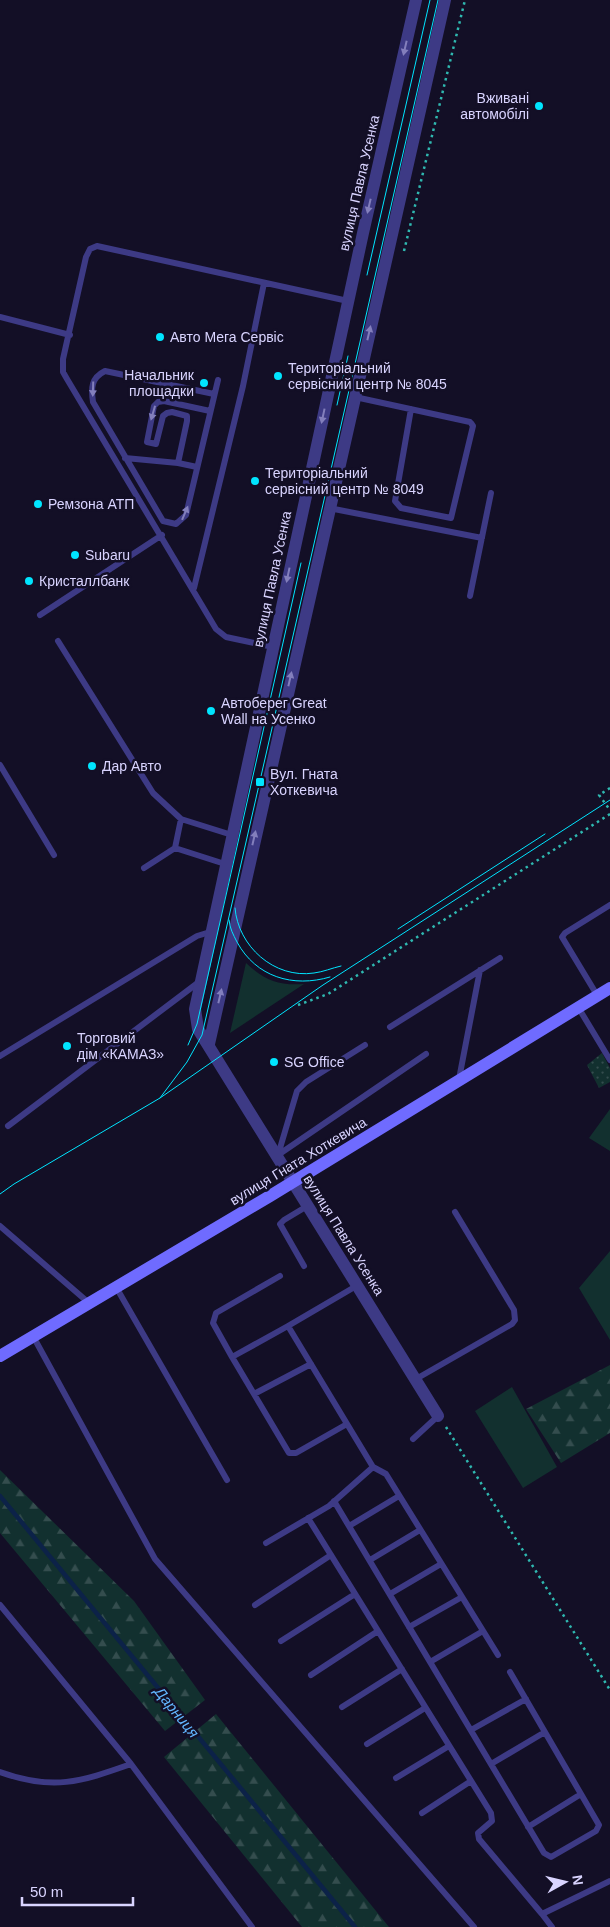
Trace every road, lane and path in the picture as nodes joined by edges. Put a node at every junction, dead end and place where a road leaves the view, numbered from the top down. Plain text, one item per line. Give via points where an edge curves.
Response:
1 (416, 0) edge
2 (445, 0) edge
3 (264, 283) junction
4 (348, 301) junction
5 (0, 317) edge
6 (70, 335) junction
7 (218, 380) dead end
8 (214, 394) junction
9 (355, 397) junction
10 (412, 409) junction
11 (210, 412) junction
12 (126, 458) junction
13 (178, 463) junction
14 (197, 467) junction
15 (491, 493) dead end
16 (329, 508) junction
17 (162, 535) junction
18 (482, 538) junction
19 (194, 588) junction
20 (470, 596) dead end
21 (40, 614) dead end
22 (58, 640) dead end
23 (273, 647) junction
24 (0, 765) edge
25 (610, 788) edge
26 (610, 810) edge
27 (610, 814) edge
28 (181, 819) junction
29 (232, 835) junction
30 (175, 848) junction
31 (54, 855) dead end
32 (225, 864) junction
33 (144, 868) dead end
34 (610, 905) edge
35 (210, 932) junction
36 (500, 958) dead end
37 (480, 970) junction
38 (200, 981) junction
39 (610, 988) edge
40 (597, 995) junction
41 (298, 1005) dead end
42 (578, 1007) junction
43 (390, 1027) dead end
44 (209, 1044) junction
45 (365, 1045) dead end
46 (426, 1054) dead end
47 (0, 1056) edge
48 (610, 1060) edge
49 (459, 1080) junction
50 (8, 1126) dead end
51 (278, 1155) junction
52 (294, 1181) junction
53 (308, 1205) junction
54 (455, 1212) dead end
55 (0, 1226) edge
56 (304, 1266) dead end
57 (280, 1276) dead end
58 (358, 1285) junction
59 (116, 1287) junction
60 (89, 1303) junction
61 (288, 1326) junction
62 (33, 1336) junction
63 (1, 1354) edge
64 (232, 1357) junction
65 (311, 1364) junction
66 (416, 1379) junction
67 (254, 1394) junction
68 (438, 1416) junction
69 (347, 1424) junction
70 (413, 1439) dead end
71 (373, 1466) junction
72 (227, 1480) dead end
73 (399, 1496) junction
74 (334, 1501) junction
75 (308, 1518) junction
76 (349, 1526) junction
77 (420, 1530) junction
78 (266, 1544) dead end
79 (331, 1555) junction
80 (370, 1560) junction
81 (441, 1564) junction
82 (355, 1594) junction
83 (390, 1594) junction
84 (462, 1598) junction
85 (0, 1605) edge
86 (255, 1605) dead end
87 (409, 1627) junction
88 (378, 1631) junction
89 (483, 1631) junction
90 (282, 1641) dead end
91 (498, 1655) dead end
92 (430, 1662) junction
93 (402, 1669) junction
94 (510, 1672) dead end
95 (311, 1676) dead end
96 (610, 1690) edge
97 (526, 1699) junction
98 (342, 1707) dead end
99 (426, 1708) junction
100 (471, 1730) junction
101 (545, 1732) junction
102 (367, 1744) dead end
103 (448, 1746) junction
104 (131, 1764) junction
105 (491, 1764) junction
106 (0, 1772) edge
107 (396, 1778) dead end
108 (471, 1782) junction
109 (581, 1794) junction
110 (422, 1813) dead end
111 (528, 1827) junction
112 (610, 1881) edge
113 (542, 1914) junction
114 (252, 1927) edge
115 (474, 1927) edge
116 (552, 1927) edge

1 -> 4 street, вулиця Павла Усенка
9 -> 2 street
3 - 4 lane
3 - 6 lane via 97,246 90,249 86,257
3 - 19 lane via 243,386
4 -> 23 street, вулиця Павла Усенка
5 - 6 lane
6 - 17 lane via 63,372
7 - 8 lane
8 - 11 lane
8 -> 12 lane via 105,371 98,375 92,381 93,402
9 - 10 lane
9 - 16 street
10 - 10 lane via 472,424 451,518 401,508 395,501
11 -> 13 lane via 164,401 154,406 146,439 149,444 156,444 167,412 187,416
11 - 14 lane
12 - 13 lane
12 -> 14 lane via 163,521 169,524 176,524 186,515
13 - 14 lane
15 - 18 lane
16 - 18 lane
44 -> 16 street
17 - 19 lane
17 - 21 lane
18 - 20 lane
19 - 23 lane via 216,629 226,637
22 - 28 lane via 153,793
23 - 29 street, вулиця Павла Усенка
24 - 31 lane
25 - 26 path via 600,795
27 - 41 path via 328,994
28 - 29 lane
28 - 30 lane
29 - 32 street, вулиця Павла Усенка
30 - 32 lane
30 - 33 lane
32 - 35 street, вулиця Павла Усенка
34 - 40 lane via 562,937
35 - 38 street, вулиця Павла Усенка
35 - 47 lane via 197,936
36 - 37 lane
37 - 43 lane
37 - 49 lane
38 - 44 street, вулиця Павла Усенка via 196,1018 198,1029
38 - 50 lane
39 - 40 street, вулиця Гната Хоткевича
40 - 42 street, вулиця Гната Хоткевича
42 - 48 lane
42 - 49 street, вулиця Гната Хоткевича
44 - 51 street, вулиця Павла Усенка
45 - 51 lane via 297,1091
46 - 51 lane
49 - 52 street, вулиця Гната Хоткевича
51 - 52 street, вулиця Павла Усенка
52 - 53 street, вулиця Павла Усенка
52 - 59 street, вулиця Гната Хоткевича
53 - 56 lane via 280,1224
53 - 58 street, вулиця Павла Усенка
54 - 66 lane via 514,1310 515,1320
55 - 60 lane
57 - 64 lane via 213,1316 212,1323
58 - 61 lane
58 - 66 street, вулиця Павла Усенка
59 - 60 street, вулиця Гната Хоткевича
59 - 72 lane
60 - 62 street, вулиця Гната Хоткевича
61 - 64 lane
61 - 65 lane
62 - 63 street, вулиця Гната Хоткевича
62 - 115 lane via 154,1559
64 - 67 lane
65 - 67 lane
65 - 69 lane
66 - 68 street, вулиця Павла Усенка
67 - 69 lane via 289,1453 296,1453
68 - 70 lane
68 - 96 path
69 - 71 lane
71 - 73 lane via 386,1474
71 - 74 lane
73 - 76 lane
73 - 77 lane
74 - 75 lane
74 - 76 lane
75 - 78 lane
75 - 79 lane
76 - 80 lane
77 - 80 lane
77 - 81 lane
79 - 82 lane
79 - 86 lane
80 - 83 lane
81 - 83 lane
81 - 84 lane
82 - 88 lane
82 - 90 lane
83 - 87 lane
84 - 87 lane
84 - 89 lane
85 - 104 lane
87 - 92 lane
88 - 93 lane
88 - 95 lane
89 - 91 lane
89 - 92 lane
92 - 100 lane
93 - 98 lane
93 - 99 lane
94 - 97 lane
97 - 100 lane
97 - 101 lane
99 - 102 lane
99 - 103 lane
100 - 105 lane
101 - 105 lane
101 - 109 lane
103 - 107 lane
103 - 108 lane
104 - 106 lane via 74,1782 52,1783
104 - 114 lane
105 - 111 lane
108 - 110 lane
108 - 113 lane via 493,1818 478,1836
109 - 111 lane
109 - 111 lane via 597,1821 599,1828 596,1831 551,1858 544,1853
112 - 113 lane
113 - 116 lane

